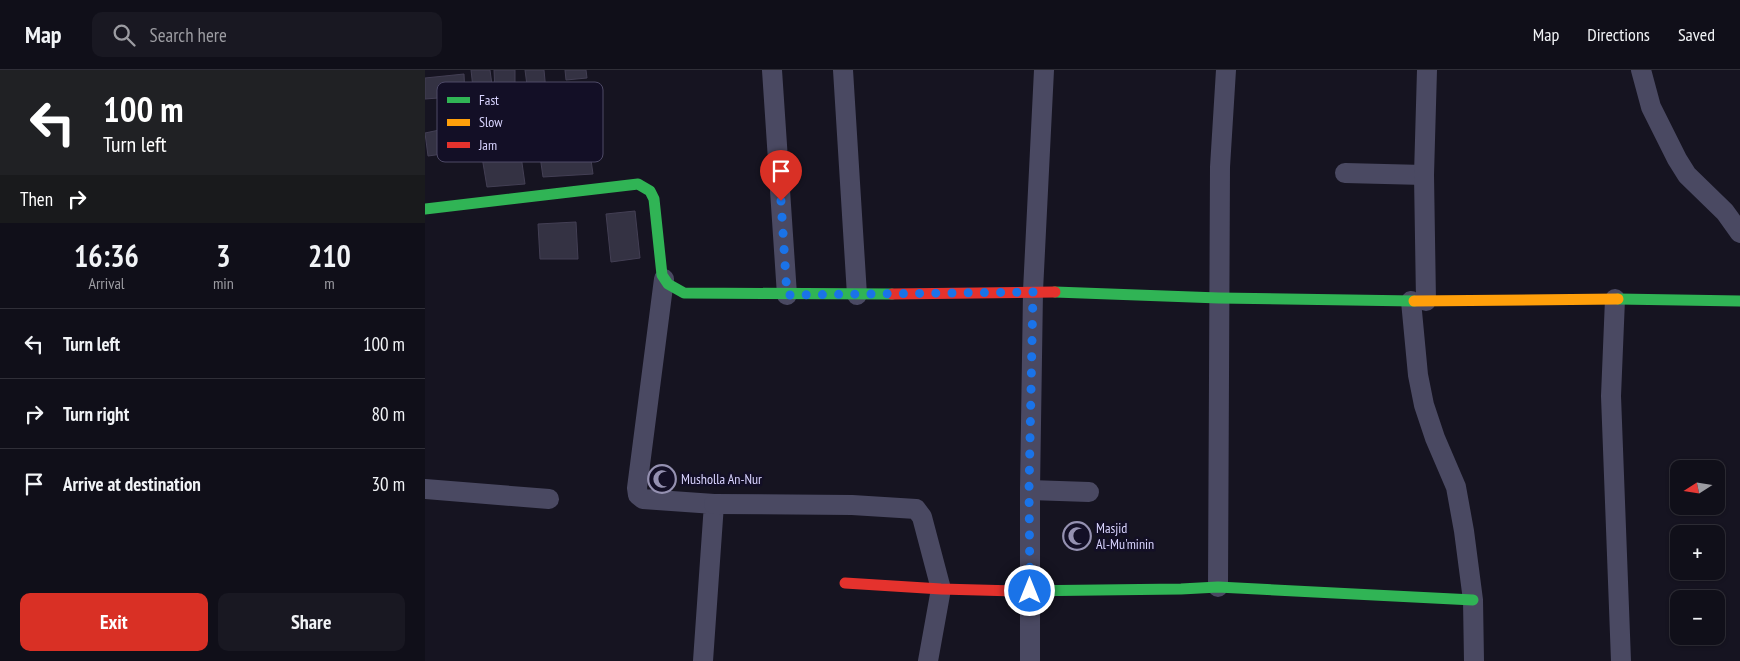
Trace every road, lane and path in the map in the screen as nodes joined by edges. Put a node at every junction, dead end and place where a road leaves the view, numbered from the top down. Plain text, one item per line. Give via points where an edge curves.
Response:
1 (772, 70) edge
2 (843, 70) edge
3 (1044, 70) edge
4 (1226, 70) edge
5 (1427, 70) edge
6 (1641, 70) edge
7 (1345, 173) dead end
8 (1424, 175) junction
9 (425, 209) edge
10 (1740, 233) edge
11 (664, 279) junction
12 (1033, 292) junction
13 (787, 295) junction
14 (857, 295) junction
15 (1219, 298) junction
16 (1615, 299) junction
17 (1740, 300) edge
18 (1419, 301) junction
19 (425, 490) edge
20 (1029, 490) junction
21 (1089, 492) dead end
22 (549, 499) dead end
23 (714, 504) junction
24 (845, 583) dead end
25 (1218, 586) junction
26 (941, 589) junction
27 (1030, 591) junction
28 (1473, 600) junction
29 (703, 661) edge
30 (928, 661) edge
31 (1030, 661) edge
32 (1474, 661) edge
33 (1621, 661) edge

1 - 13 street
2 - 14 street
3 - 12 street
4 - 15 street via 1220,167
5 - 8 street
6 - 10 street via 1651,107 1677,159 1687,175 1725,212
7 - 8 street
8 - 18 street
9 - 11 street via 638,184 650,191 654,199 659,264
11 - 13 street via 684,293
11 - 23 street via 637,492 643,499
12 - 14 street
12 - 15 street
12 - 20 street
13 - 14 street
15 - 18 street
15 - 25 street
16 - 17 street
16 - 18 street
16 - 33 street via 1611,396
18 - 28 street via 1418,375 1435,438 1456,488
19 - 22 street
20 - 21 street
20 - 27 street
23 - 26 street via 916,509
23 - 29 street
24 - 26 street
25 - 27 street
25 - 28 street
26 - 27 street
26 - 30 street
27 - 31 street
28 - 32 street

